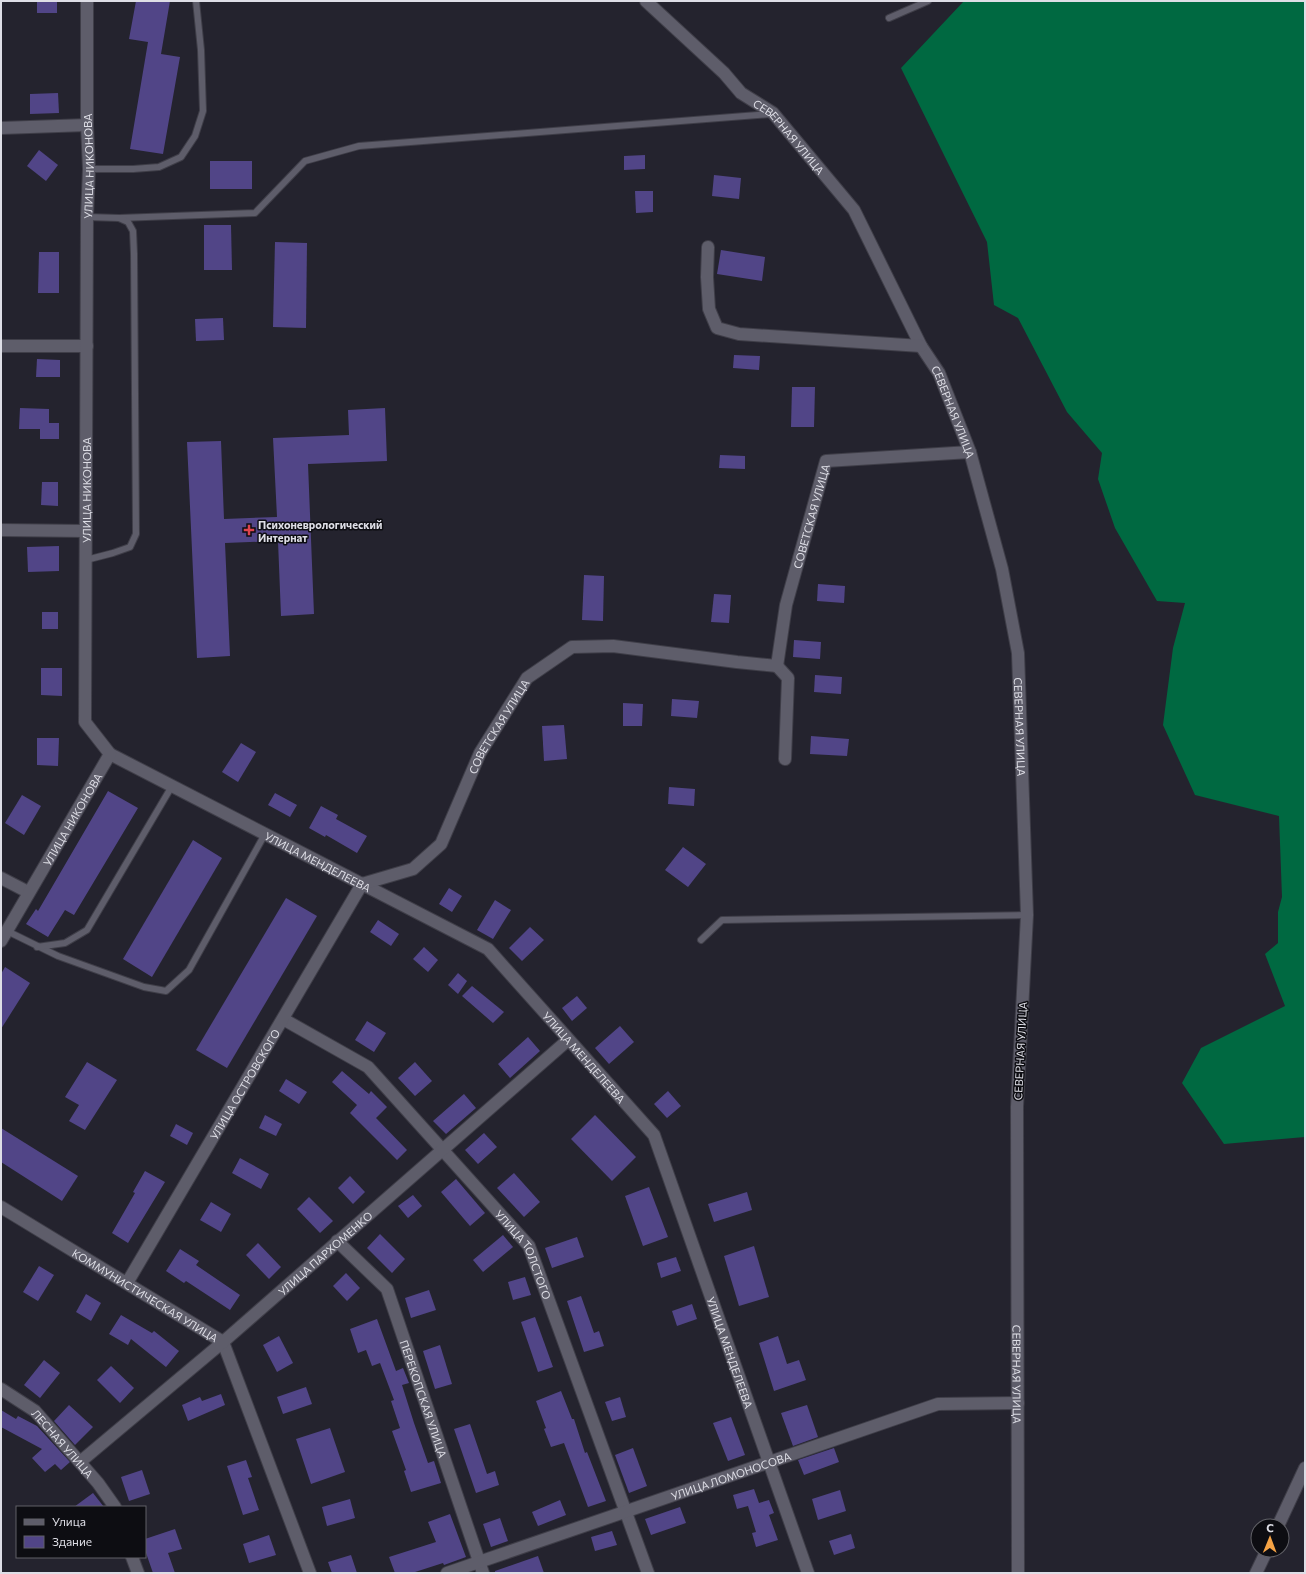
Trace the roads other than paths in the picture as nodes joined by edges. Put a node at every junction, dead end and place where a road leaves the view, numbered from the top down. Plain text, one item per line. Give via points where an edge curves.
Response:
1 (87, 1) edge
2 (196, 1) edge
3 (646, 1) edge
4 (928, 1) edge
5 (889, 18) dead end
6 (773, 113) junction
7 (87, 125) junction
8 (1, 128) edge
9 (90, 169) junction
10 (87, 218) junction
11 (119, 218) junction
12 (708, 247) dead end
13 (1, 346) edge
14 (86, 346) junction
15 (921, 346) junction
16 (970, 452) junction
17 (1, 530) edge
18 (86, 531) junction
19 (86, 560) junction
20 (777, 666) junction
21 (110, 754) junction
22 (785, 758) dead end
23 (172, 786) junction
24 (264, 834) junction
25 (1, 878) edge
26 (362, 884) junction
27 (28, 892) junction
28 (1027, 914) junction
29 (4, 936) edge
30 (701, 940) dead end
31 (37, 946) junction
32 (283, 1019) junction
33 (568, 1040) junction
34 (443, 1150) junction
35 (1, 1207) edge
36 (338, 1241) junction
37 (127, 1283) junction
38 (223, 1342) junction
39 (1, 1389) edge
40 (1018, 1403) junction
41 (80, 1462) junction
42 (769, 1462) junction
43 (1305, 1468) edge
44 (114, 1506) edge
45 (626, 1512) junction
46 (1282, 1518) edge
47 (132, 1558) edge
48 (1263, 1558) edge
49 (481, 1567) edge
50 (138, 1573) edge
51 (310, 1573) edge
52 (447, 1573) edge
53 (648, 1573) edge
54 (808, 1573) edge
55 (1018, 1573) edge
56 (1256, 1573) edge

1 - 7 street, УЛИЦА НИКОНОВА
2 - 9 lane via 201,50 202,111 195,136 181,157 159,167 133,170
3 - 6 street, СЕВЕРНАЯ УЛИЦА via 724,73 741,94
4 - 5 lane
6 - 11 lane via 359,146 305,161 255,213
6 - 15 street, СЕВЕРНАЯ УЛИЦА via 854,210
7 - 8 street
7 - 9 street, УЛИЦА НИКОНОВА
9 - 10 street, УЛИЦА НИКОНОВА
10 - 11 lane
10 - 14 street, УЛИЦА НИКОНОВА
11 - 19 lane via 128,222 133,231 136,534 130,547
12 - 15 street via 709,309 717,328 739,334
13 - 14 street
14 - 18 street, УЛИЦА НИКОНОВА
15 - 16 street, СЕВЕРНАЯ УЛИЦА via 939,373
16 - 20 street, СОВЕТСКАЯ УЛИЦА via 826,461 786,605
16 - 28 street, СЕВЕРНАЯ УЛИЦА via 1002,568 1018,653
17 - 18 street
18 - 19 street, УЛИЦА НИКОНОВА
19 - 21 street, УЛИЦА НИКОНОВА via 85,722
20 - 22 street via 788,678
20 - 26 street, СОВЕТСКАЯ УЛИЦА via 613,646 572,647 527,678 480,753 441,844 413,869
21 - 23 street, УЛИЦА МЕНДЕЛЕЕВА
21 - 27 street, УЛИЦА НИКОНОВА
23 - 24 street, УЛИЦА МЕНДЕЛЕЕВА
23 - 31 lane via 87,930 65,943
24 - 26 street, УЛИЦА МЕНДЕЛЕЕВА
24 - 31 lane via 189,970 166,991 144,987
25 - 27 street
26 - 32 street, УЛИЦА ОСТРОВСКОГО
26 - 33 street, УЛИЦА МЕНДЕЛЕЕВА via 488,949
27 - 29 street, УЛИЦА НИКОНОВА
28 - 30 lane via 722,920
28 - 40 street, СЕВЕРНАЯ УЛИЦА via 1017,1107
29 - 31 lane
32 - 34 street, УЛИЦА ТОЛСТОГО via 368,1067
32 - 37 street, УЛИЦА ОСТРОВСКОГО
33 - 34 street, УЛИЦА ПАРХОМЕНКО
33 - 42 street, УЛИЦА МЕНДЕЛЕЕВА via 654,1135
34 - 36 street, УЛИЦА ПАРХОМЕНКО
34 - 45 street, УЛИЦА ТОЛСТОГО via 529,1246
35 - 37 street, КОММУНИСТИЧЕСКАЯ УЛИЦА
36 - 38 street, УЛИЦА ПАРХОМЕНКО
36 - 49 street, ПЕРЕКОПСКАЯ УЛИЦА via 387,1289
37 - 38 street, КОММУНИСТИЧЕСКАЯ УЛИЦА
38 - 41 street, УЛИЦА ПАРХОМЕНКО
38 - 51 street, КОММУНИСТИЧЕСКАЯ УЛИЦА
39 - 41 street, ЛЕСНАЯ УЛИЦА via 35,1411
40 - 42 street, УЛИЦА ЛОМОНОСОВА via 938,1404
40 - 55 street, СЕВЕРНАЯ УЛИЦА
41 - 44 street, ЛЕСНАЯ УЛИЦА
42 - 45 street, УЛИЦА ЛОМОНОСОВА
42 - 54 street, УЛИЦА МЕНДЕЛЕЕВА
43 - 46 street
45 - 49 street, УЛИЦА ЛОМОНОСОВА
45 - 53 street, УЛИЦА ТОЛСТОГО
47 - 50 street
48 - 56 street
49 - 52 street, УЛИЦА ЛОМОНОСОВА

